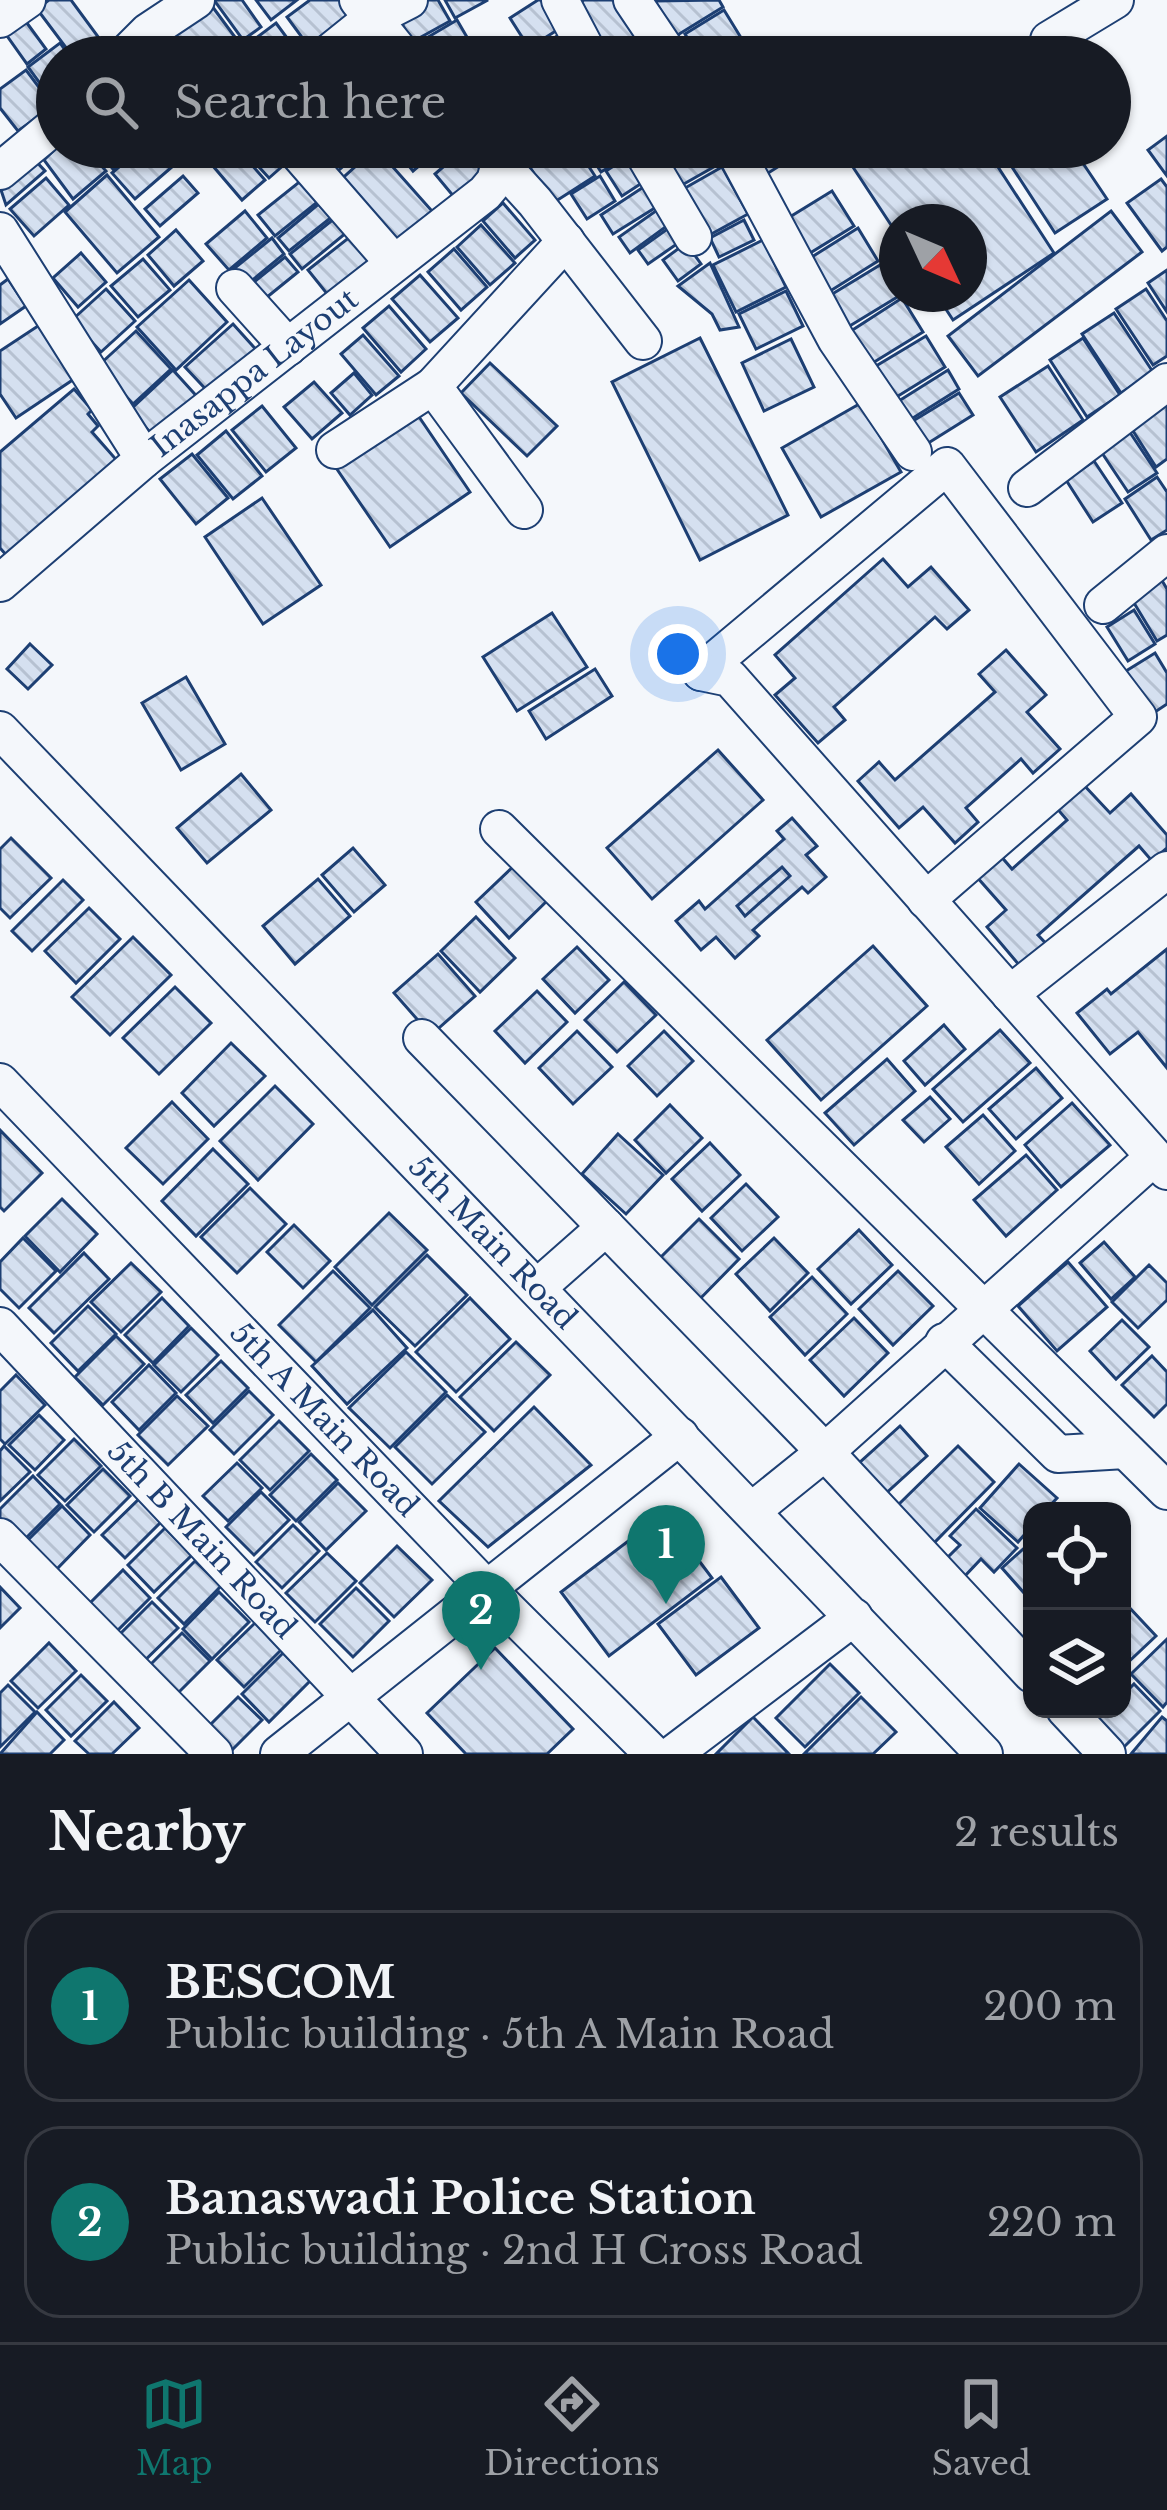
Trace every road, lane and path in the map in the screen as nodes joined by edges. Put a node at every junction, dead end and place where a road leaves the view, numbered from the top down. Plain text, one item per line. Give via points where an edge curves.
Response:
1 (27, 0) edge
2 (196, 0) edge
3 (409, 0) edge
4 (560, 0) edge
5 (632, 0) edge
6 (1115, 0) edge
7 (364, 10) edge
8 (0, 19) edge
9 (144, 36) edge
10 (342, 36) edge
11 (386, 36) edge
12 (579, 36) edge
13 (655, 36) edge
14 (1055, 36) edge
15 (36, 141) edge
16 (311, 168) edge
17 (498, 168) edge
18 (514, 168) edge
19 (652, 168) edge
20 (744, 168) edge
21 (0, 171) edge
22 (0, 231) edge
23 (693, 237) dead end
24 (566, 241) junction
25 (394, 263) junction
26 (236, 288) dead end
27 (644, 341) dead end
28 (288, 347) junction
29 (1167, 382) edge
30 (433, 386) junction
31 (335, 450) dead end
32 (913, 452) dead end
33 (144, 459) junction
34 (1027, 488) dead end
35 (524, 511) dead end
36 (1167, 553) edge
37 (0, 583) edge
38 (1103, 605) dead end
39 (0, 730) edge
40 (499, 830) dead end
41 (1167, 870) edge
42 (926, 900) junction
43 (1010, 994) junction
44 (422, 1038) dead end
45 (0, 1082) edge
46 (1161, 1164) edge
47 (606, 1227) junction
48 (538, 1288) junction
49 (983, 1307) junction
50 (0, 1326) edge
51 (944, 1342) junction
52 (680, 1436) junction
53 (1125, 1450) junction
54 (825, 1452) junction
55 (1167, 1491) edge
56 (753, 1510) junction
57 (0, 1537) edge
58 (487, 1589) junction
59 (854, 1617) junction
60 (1023, 1664) edge
61 (354, 1697) junction
62 (1073, 1718) edge
63 (214, 1754) edge
64 (279, 1754) edge
65 (404, 1754) edge
66 (653, 1754) edge
67 (673, 1754) edge
68 (984, 1754) edge
69 (1107, 1754) edge

1 - 8 street
2 - 9 street
3 - 7 street
4 - 12 street
5 - 13 street
6 - 14 street
7 - 10 street
7 - 11 street
15 - 21 street
16 - 25 street
17 - 25 street, Inasappa Layout via 484,193
18 - 24 street
19 - 23 street
20 - 32 street via 836,339
22 - 33 street
24 - 27 street
24 - 30 street
25 - 28 street, Inasappa Layout
26 - 28 street
28 - 33 street, Inasappa Layout
29 - 34 street
30 - 31 street
30 - 35 street
33 - 37 street, Inasappa Layout
36 - 38 street
39 - 48 street, 5th Main Road
40 - 49 street
41 - 43 street
42 - 42 street via 730,678 701,672 947,466 1138,717
42 - 43 street
43 - 46 street
44 - 47 street
45 - 58 street, 5th A Main Road
46 - 49 street
47 - 48 street
47 - 54 street
48 - 52 street, 5th Main Road
49 - 51 street
49 - 53 street
50 - 61 street, 5th B Main Road
51 - 53 street via 1058,1454
51 - 54 street
52 - 56 street, 5th Main Road
52 - 58 street
53 - 55 street
54 - 56 street
54 - 60 street
56 - 59 street, 5th Main Road
57 - 63 street
58 - 61 street
58 - 66 street, 5th A Main Road
59 - 67 street
59 - 68 street, 5th Main Road
61 - 64 street
61 - 65 street, 5th B Main Road
62 - 69 street

